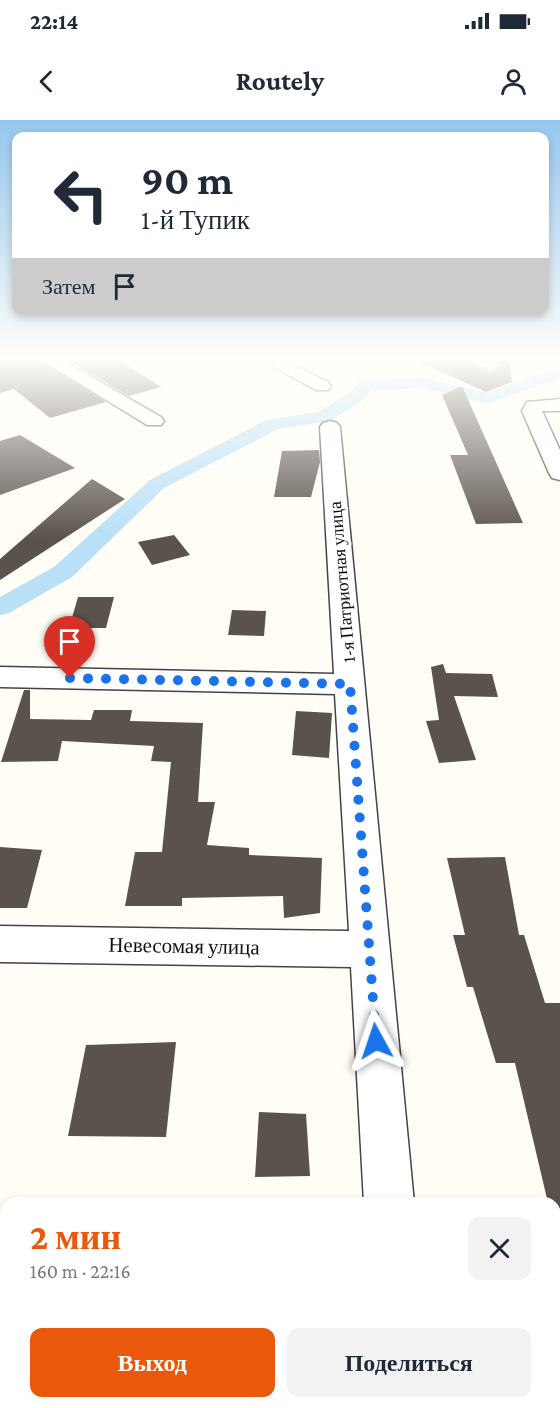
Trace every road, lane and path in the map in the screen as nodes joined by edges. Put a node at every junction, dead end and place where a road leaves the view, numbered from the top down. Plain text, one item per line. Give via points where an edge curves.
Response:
1 (149, 418) edge
2 (535, 418) edge
3 (154, 421) dead end
4 (330, 427) dead end
5 (560, 473) edge
6 (0, 677) edge
7 (350, 684) junction
8 (0, 944) edge
9 (368, 949) junction
10 (389, 1197) edge

1 - 3 street
2 - 5 street
4 - 7 street, 1-я Патриотная улица
6 - 7 street
7 - 9 street, 1-я Патриотная улица
8 - 9 street, Невесомая улица
9 - 10 street, 1-я Патриотная улица

